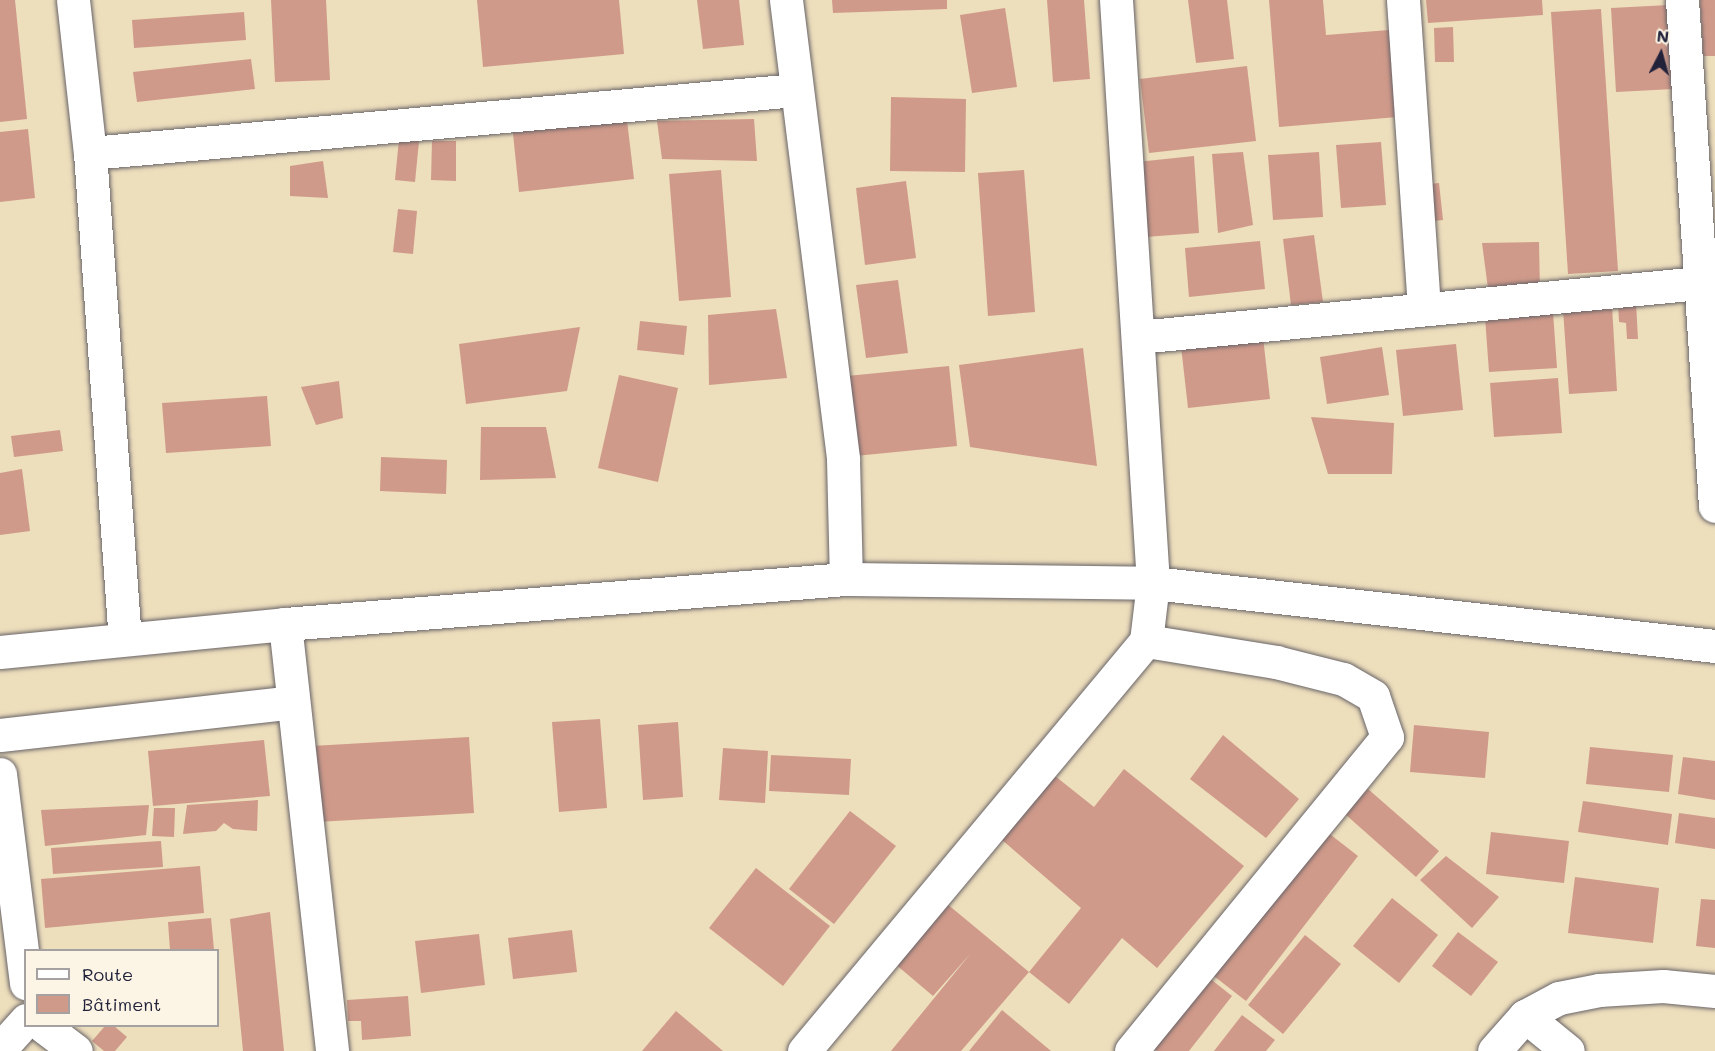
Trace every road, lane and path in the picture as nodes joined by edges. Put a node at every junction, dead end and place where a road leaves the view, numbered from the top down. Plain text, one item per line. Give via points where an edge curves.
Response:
1 (73, 0) edge
2 (786, 0) edge
3 (1116, 0) edge
4 (1403, 0) edge
5 (1682, 0) edge
6 (796, 90) junction
7 (90, 153) junction
8 (1700, 283) junction
9 (1424, 308) junction
10 (1138, 337) junction
11 (1715, 506) edge
12 (846, 579) junction
13 (1153, 583) junction
14 (285, 624) junction
15 (125, 639) junction
16 (1146, 641) junction
17 (1715, 646) edge
18 (0, 652) edge
19 (292, 702) junction
20 (0, 735) edge
21 (0, 774) edge
22 (24, 967) edge
23 (1715, 990) edge
24 (1525, 1017) junction
25 (24, 1022) edge
26 (44, 1027) edge
27 (0, 1049) edge
28 (810, 1049) edge
29 (76, 1051) edge
30 (332, 1051) edge
31 (1131, 1051) edge
32 (1494, 1051) edge
33 (1568, 1051) edge

1 - 7 street
2 - 6 street
3 - 10 street
4 - 9 street
5 - 8 street
6 - 7 street
6 - 12 street via 843,459
7 - 15 street
8 - 9 street
8 - 11 street
9 - 10 street
10 - 13 street
12 - 13 street
12 - 14 street
13 - 16 street
13 - 17 street
14 - 15 street
14 - 19 street
15 - 18 street
16 - 28 street
16 - 31 street via 1276,662 1343,679 1372,696 1387,737
19 - 20 street
19 - 30 street
21 - 22 street
23 - 24 street via 1663,986 1599,990 1559,998
24 - 32 street
24 - 33 street
25 - 27 street
26 - 29 street

